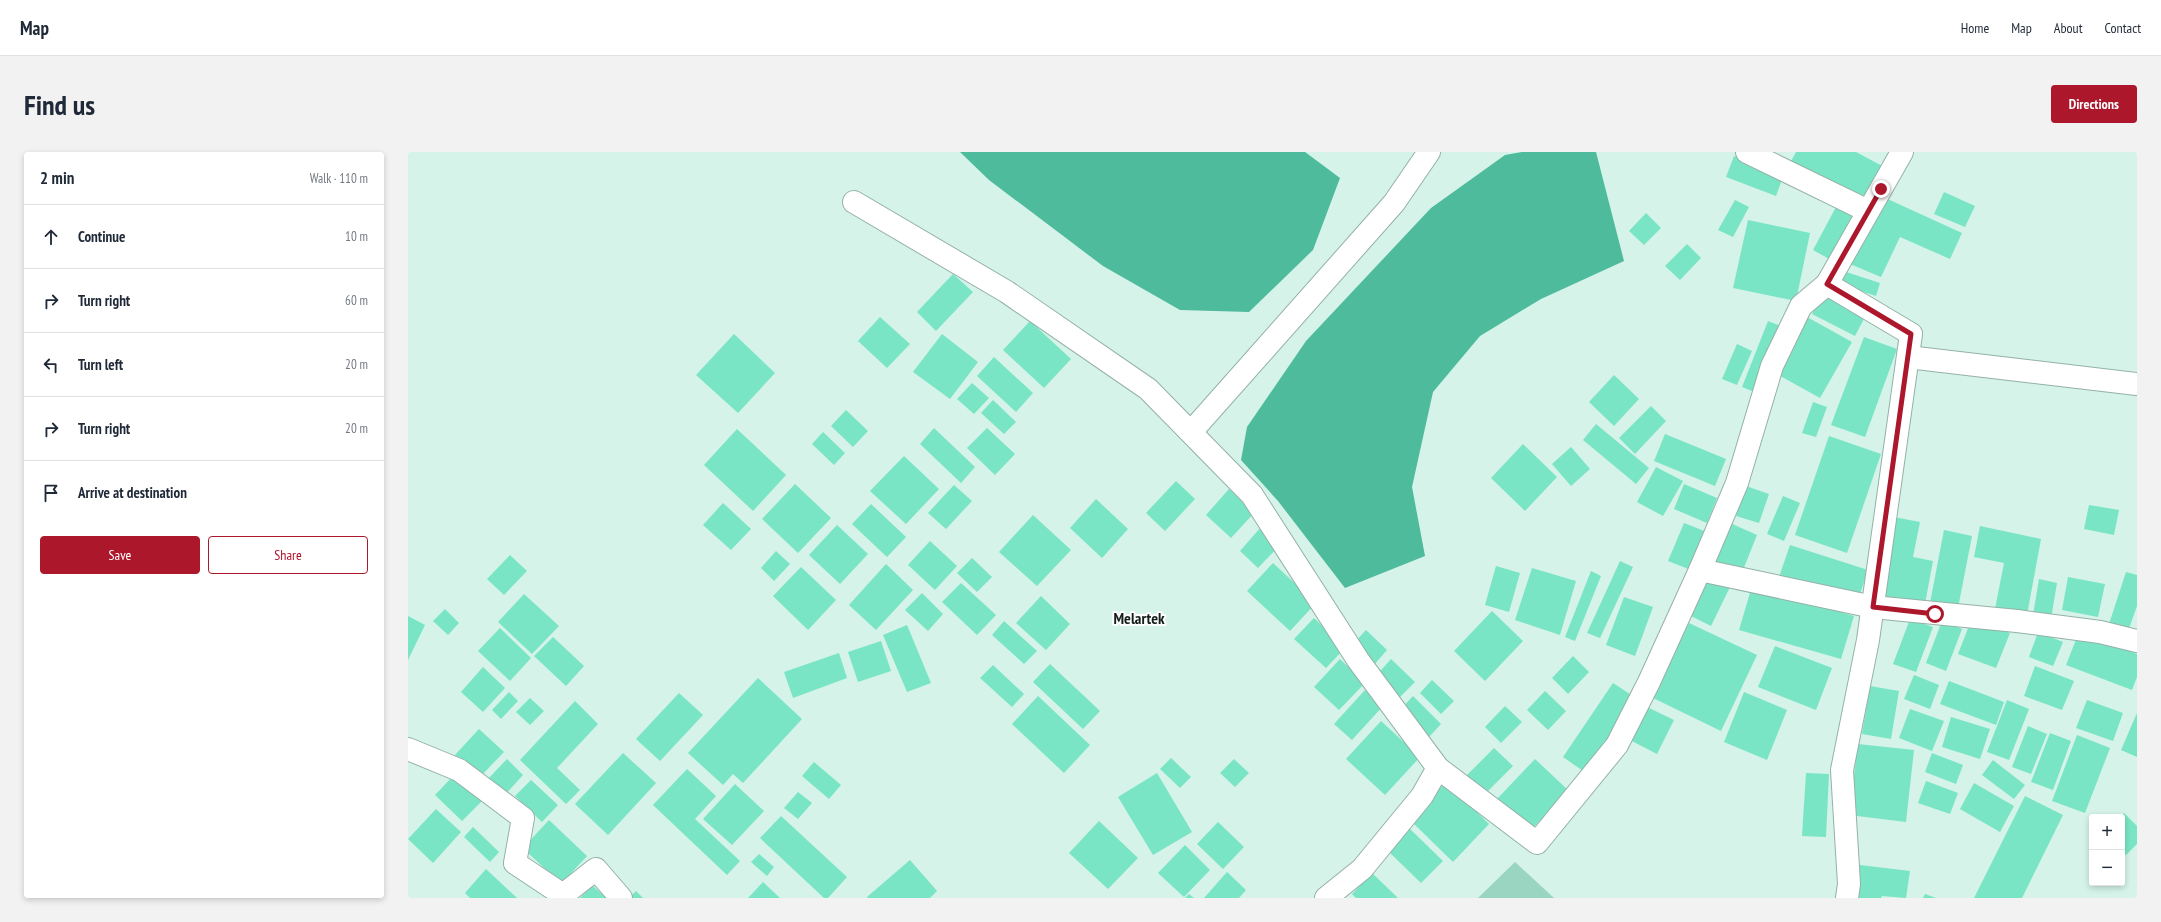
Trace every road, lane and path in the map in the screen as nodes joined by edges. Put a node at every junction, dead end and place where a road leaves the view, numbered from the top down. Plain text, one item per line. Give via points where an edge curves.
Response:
1 (1429, 152) edge
2 (1747, 152) edge
3 (1902, 152) edge
4 (854, 202) dead end
5 (1868, 211) junction
6 (1827, 284) junction
7 (1908, 357) junction
8 (2137, 384) edge
9 (1191, 432) junction
10 (1700, 570) junction
11 (1873, 607) junction
12 (2137, 641) edge
13 (408, 748) edge
14 (1438, 768) junction
15 (621, 898) edge
16 (1326, 898) edge
17 (1847, 898) edge

1 - 9 street via 1394,202
2 - 5 street
3 - 5 street
4 - 9 street via 1007,292 1148,389
5 - 6 street
6 - 7 street via 1911,334
6 - 10 street via 1801,306 1772,366 1737,483
7 - 8 street
7 - 11 street
9 - 14 street via 1252,495 1358,660
10 - 11 street
10 - 14 street via 1617,745 1537,843
11 - 12 street via 2062,627 2100,632
11 - 17 street via 1842,770 1849,884
13 - 15 street via 459,770 523,818 515,863 563,895 596,869
14 - 16 street via 1422,796 1362,869

